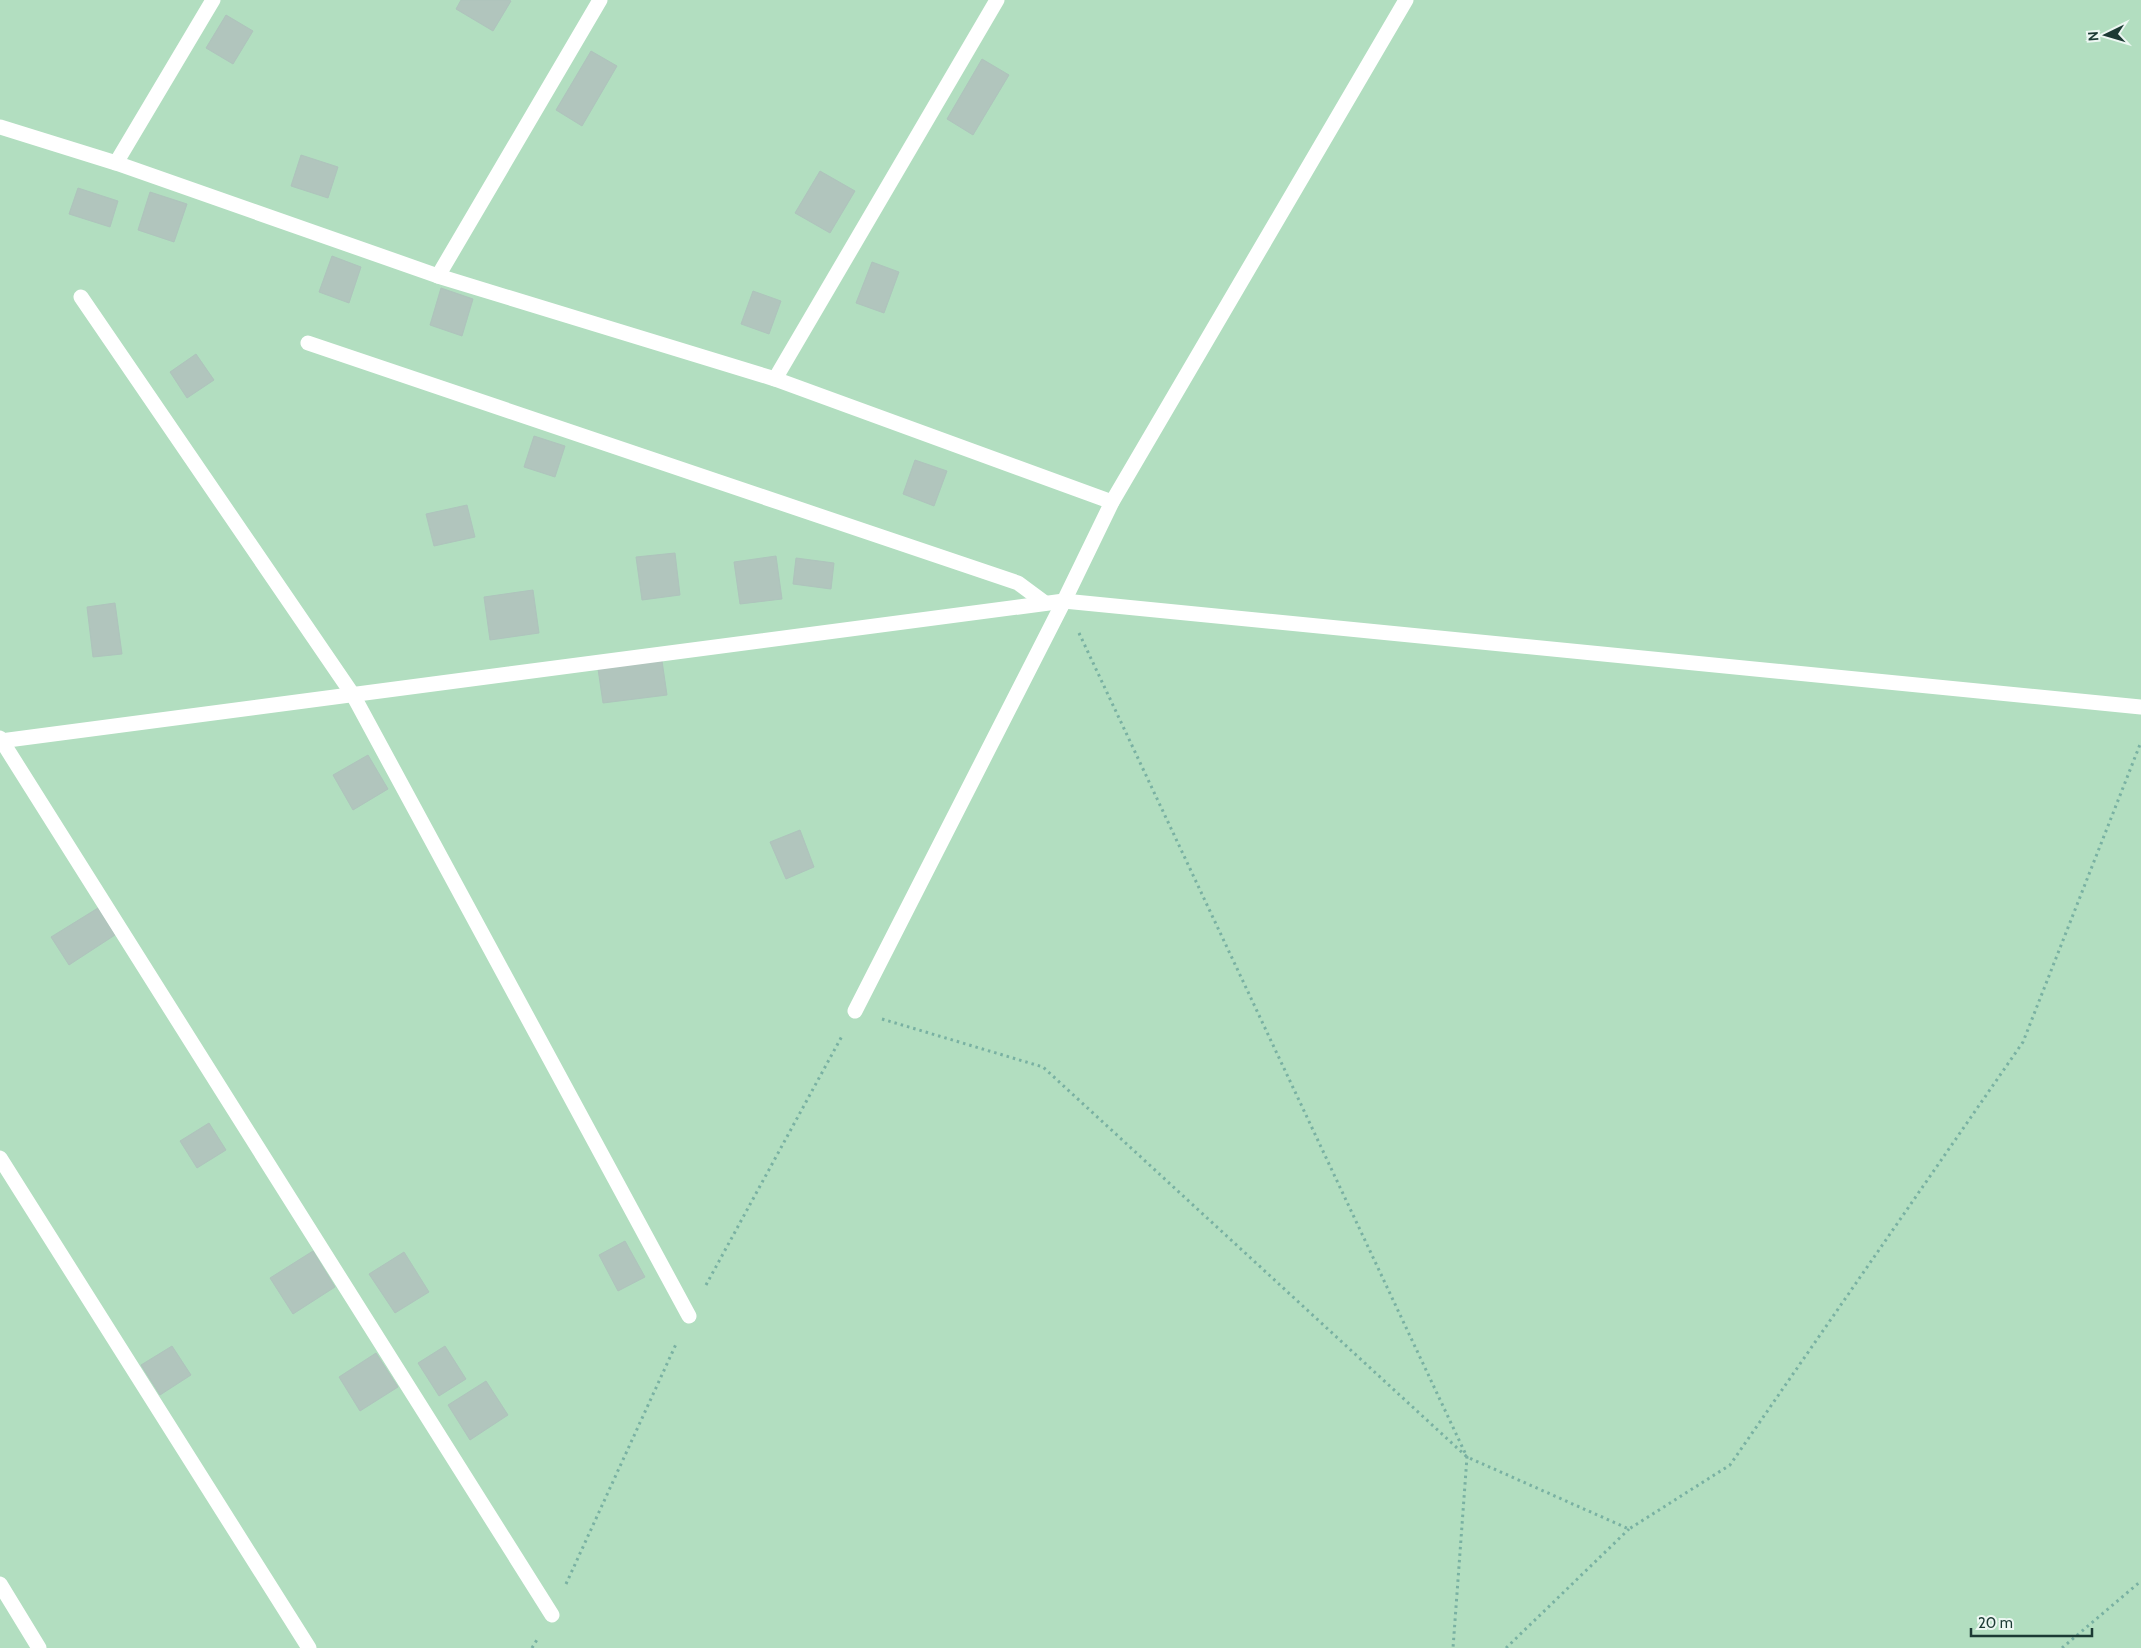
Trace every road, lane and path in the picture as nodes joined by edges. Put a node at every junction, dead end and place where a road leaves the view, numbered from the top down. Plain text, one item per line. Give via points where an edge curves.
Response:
1 (214, 0) edge
2 (600, 0) edge
3 (996, 0) edge
4 (1406, 0) edge
5 (0, 127) edge
6 (116, 163) junction
7 (438, 276) junction
8 (81, 297) dead end
9 (308, 343) dead end
10 (775, 379) junction
11 (1112, 502) junction
12 (1064, 601) junction
13 (1045, 602) junction
14 (353, 695) junction
15 (2141, 707) edge
16 (0, 740) edge
17 (2141, 742) edge
18 (855, 1011) joint
19 (0, 1158) edge
20 (689, 1316) dead end
21 (1467, 1458) junction
22 (1629, 1529) junction
23 (2141, 1581) edge
24 (0, 1584) edge
25 (552, 1614) dead end
26 (39, 1648) edge
27 (309, 1648) edge
28 (1453, 1648) edge
29 (1506, 1648) edge
30 (2062, 1648) edge

1 - 6 street
2 - 7 street
3 - 10 street
4 - 11 street
5 - 6 street
6 - 7 street
7 - 10 street
8 - 14 street
9 - 13 street via 1018,583
10 - 11 street
11 - 12 street
12 - 13 street
12 - 15 street
12 - 18 street
12 - 21 path
13 - 14 street
14 - 16 street
14 - 20 street
16 - 25 street
17 - 22 path via 2023,1042 1730,1465
18 - 21 path via 1043,1067
19 - 27 street
21 - 22 path
21 - 28 path
22 - 29 path
23 - 30 path
24 - 26 street

